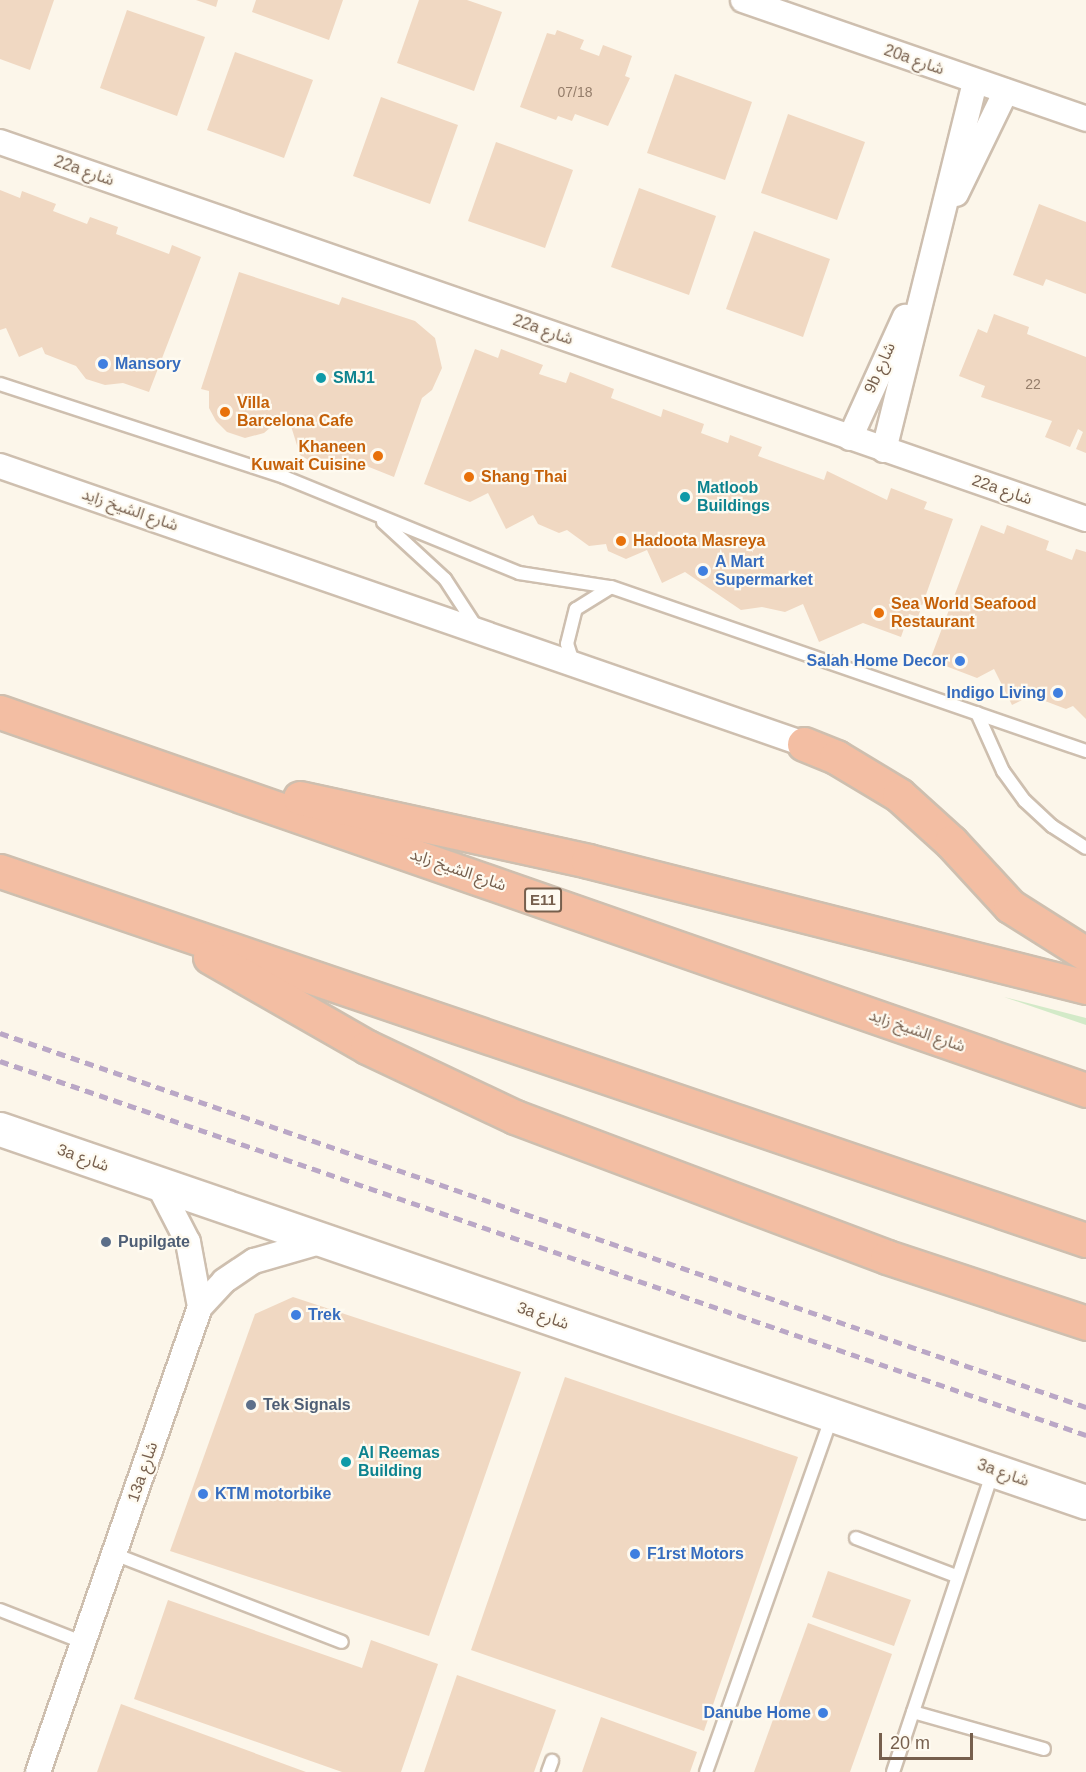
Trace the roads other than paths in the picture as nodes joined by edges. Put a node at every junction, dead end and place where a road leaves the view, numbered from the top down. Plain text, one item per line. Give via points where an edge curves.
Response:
1 (743, 0) edge
2 (975, 81) junction
3 (1006, 91) junction
4 (1086, 119) edge
5 (0, 142) edge
6 (946, 209) junction
7 (917, 301) junction
8 (0, 384) edge
9 (850, 438) junction
10 (884, 450) junction
11 (0, 466) edge
12 (376, 516) junction
13 (1086, 519) edge
14 (611, 587) junction
15 (477, 628) junction
16 (573, 662) junction
17 (0, 711) edge
18 (977, 713) junction
19 (804, 744) joint
20 (1086, 751) edge
21 (202, 781) junction
22 (1086, 848) edge
23 (0, 871) edge
24 (157, 925) junction
25 (1086, 954) edge
26 (1086, 987) edge
27 (1086, 1090) edge
28 (0, 1129) edge
29 (158, 1184) junction
30 (1086, 1240) edge
31 (323, 1241) junction
32 (200, 1307) junction
33 (1086, 1323) edge
34 (832, 1415) junction
35 (993, 1470) junction
36 (1086, 1502) edge
37 (856, 1538) dead end
38 (114, 1554) junction
39 (956, 1576) junction
40 (0, 1610) edge
41 (82, 1642) junction
42 (342, 1642) dead end
43 (913, 1712) junction
44 (1044, 1749) dead end
45 (38, 1772) edge
46 (706, 1772) edge
47 (893, 1772) edge

1 - 2 street, 20a شارع
2 - 3 street, 20a شارع
2 - 6 street, 9b شارع
3 - 4 street, 20a شارع
3 - 6 street, 9b شارع
5 - 9 street, 22a شارع
6 - 7 street, 9b شارع
7 - 9 street, 9b شارع via 893,339
7 - 10 street, 9b شارع
8 - 12 lane via 284,477
9 - 10 street, 22a شارع
10 - 13 street, 22a شارع
11 - 15 street, شارع الشيخ زايد
12 - 14 lane via 519,573
12 - 15 lane via 445,579
14 - 16 lane via 576,609 567,644
14 - 18 lane
15 - 16 street, شارع الشيخ زايد
16 - 19 street, شارع الشيخ زايد
17 - 21 highway, شارع الشيخ زايد / E11
18 - 20 lane
18 - 22 lane via 1003,771 1025,801 1052,826
19 - 25 highway via 836,757 899,795 943,834 1010,906
21 - 26 highway via 508,842
21 - 27 highway, شارع الشيخ زايد / E11
23 - 24 highway
24 - 30 highway
24 - 33 highway via 367,1047 515,1117 887,1257
28 - 29 street, 3a شارع
29 - 31 street, 3a شارع
29 - 32 street via 188,1242
31 - 32 street, 13a شارع via 254,1261 224,1281
31 - 34 street, 3a شارع
32 - 38 street, 13a شارع
34 - 35 street, 3a شارع
34 - 46 lane
35 - 36 street, 3a شارع
35 - 39 lane
37 - 39 lane
38 - 41 street, 13a شارع
38 - 42 lane
39 - 43 lane
40 - 41 lane
41 - 45 street, 13a شارع
43 - 44 lane
43 - 47 lane

